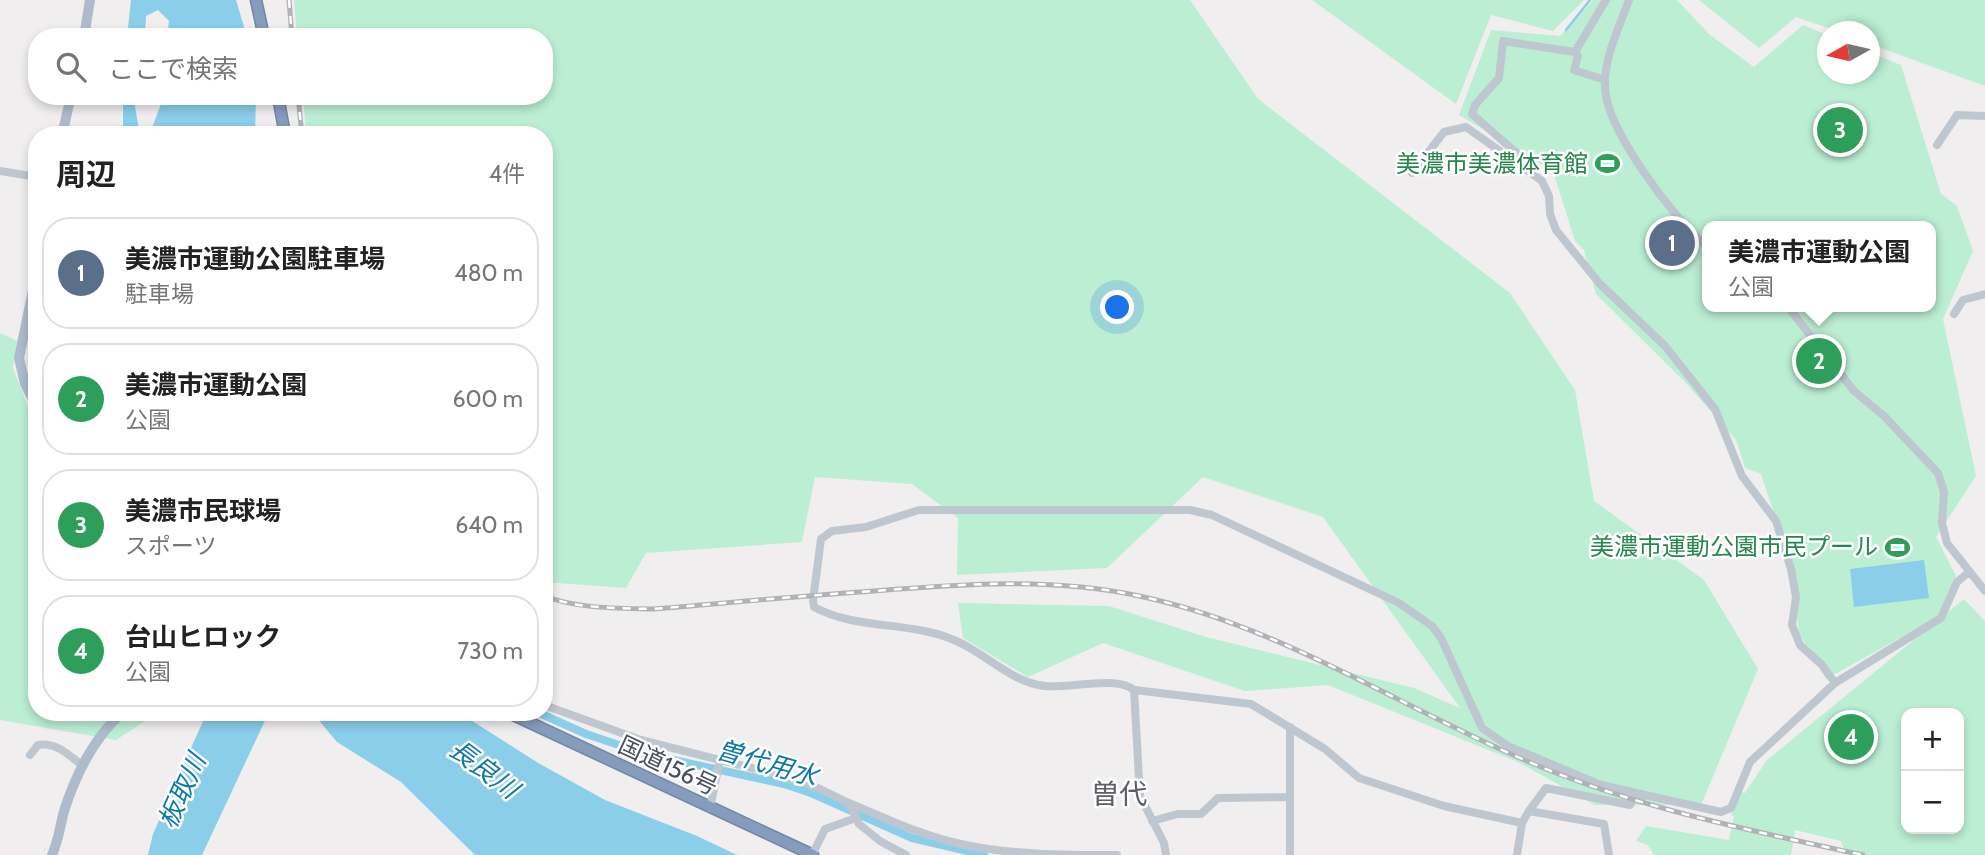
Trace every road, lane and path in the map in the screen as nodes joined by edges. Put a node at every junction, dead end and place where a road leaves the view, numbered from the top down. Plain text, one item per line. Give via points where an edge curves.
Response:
1 (90, 0) edge
2 (256, 0) edge
3 (1606, 0) edge
4 (1629, 0) edge
5 (85, 28) edge
6 (262, 28) edge
7 (1575, 52) junction
8 (1605, 80) junction
9 (69, 105) edge
10 (280, 105) edge
11 (1985, 116) edge
12 (64, 126) edge
13 (283, 126) edge
14 (1937, 145) dead end
15 (0, 172) edge
16 (1412, 173) dead end
17 (1531, 173) junction
18 (28, 176) edge
19 (1702, 241) edge
20 (1985, 294) edge
21 (1792, 312) edge
22 (28, 314) edge
23 (1954, 314) dead end
24 (28, 391) edge
25 (1969, 572) junction
26 (1985, 592) edge
27 (1835, 683) junction
28 (1135, 690) junction
29 (553, 709) edge
30 (114, 721) edge
31 (526, 721) edge
32 (1290, 727) junction
33 (30, 755) dead end
34 (83, 765) junction
35 (719, 766) junction
36 (1652, 796) junction
37 (1289, 797) junction
38 (710, 808) junction
39 (853, 811) junction
40 (1529, 811) junction
41 (1152, 821) junction
42 (1522, 824) junction
43 (52, 855) edge
44 (813, 855) edge
45 (906, 855) edge
46 (1098, 855) edge
47 (1117, 855) edge
48 (1166, 855) edge
49 (1290, 855) edge
50 (1517, 855) edge
51 (1609, 855) edge

1 - 5 main road
2 - 6 highway
3 - 7 street
4 - 8 street
7 - 8 street via 1574,70
7 - 17 street via 1503,41 1499,78 1475,105 1472,114 1534,165
8 - 19 street via 1616,126 1648,180
9 - 12 main road
10 - 13 highway
11 - 14 street via 1956,115
15 - 18 street
16 - 17 street via 1444,132 1466,127
17 - 27 street via 1546,187 1556,230 1605,290 1665,346 1715,409 1742,476 1776,521 1793,579 1792,625 1800,645
20 - 23 street via 1963,300
21 - 25 street via 1854,391 1938,473 1944,492 1943,534
22 - 24 main road via 19,358
25 - 26 street
25 - 27 street via 1957,582 1941,618
27 - 36 street via 1750,762 1727,812
28 - 32 street via 1242,701
28 - 36 street via 1119,682 1041,686 955,640 881,622 832,617 814,607 821,539 832,531 866,527 919,510 1191,510 1212,515 1399,603 1432,626 1482,728 1508,746 1601,785
28 - 41 street via 1140,796
29 - 35 street
30 - 34 main road via 99,736
31 - 38 highway, 国道156号
32 - 37 street
32 - 42 street via 1359,778 1444,806
33 - 34 street via 45,744 58,747
34 - 43 main road
35 - 38 street
35 - 39 street via 779,775
36 - 40 street via 1634,798 1630,806 1546,788
37 - 41 street via 1219,798 1201,814
37 - 49 street
38 - 44 highway, 国道156号
39 - 44 street via 825,829
39 - 45 street via 880,841
39 - 46 street via 959,844
40 - 42 street
40 - 51 street via 1604,824
41 - 48 street
42 - 50 street
46 - 47 street

